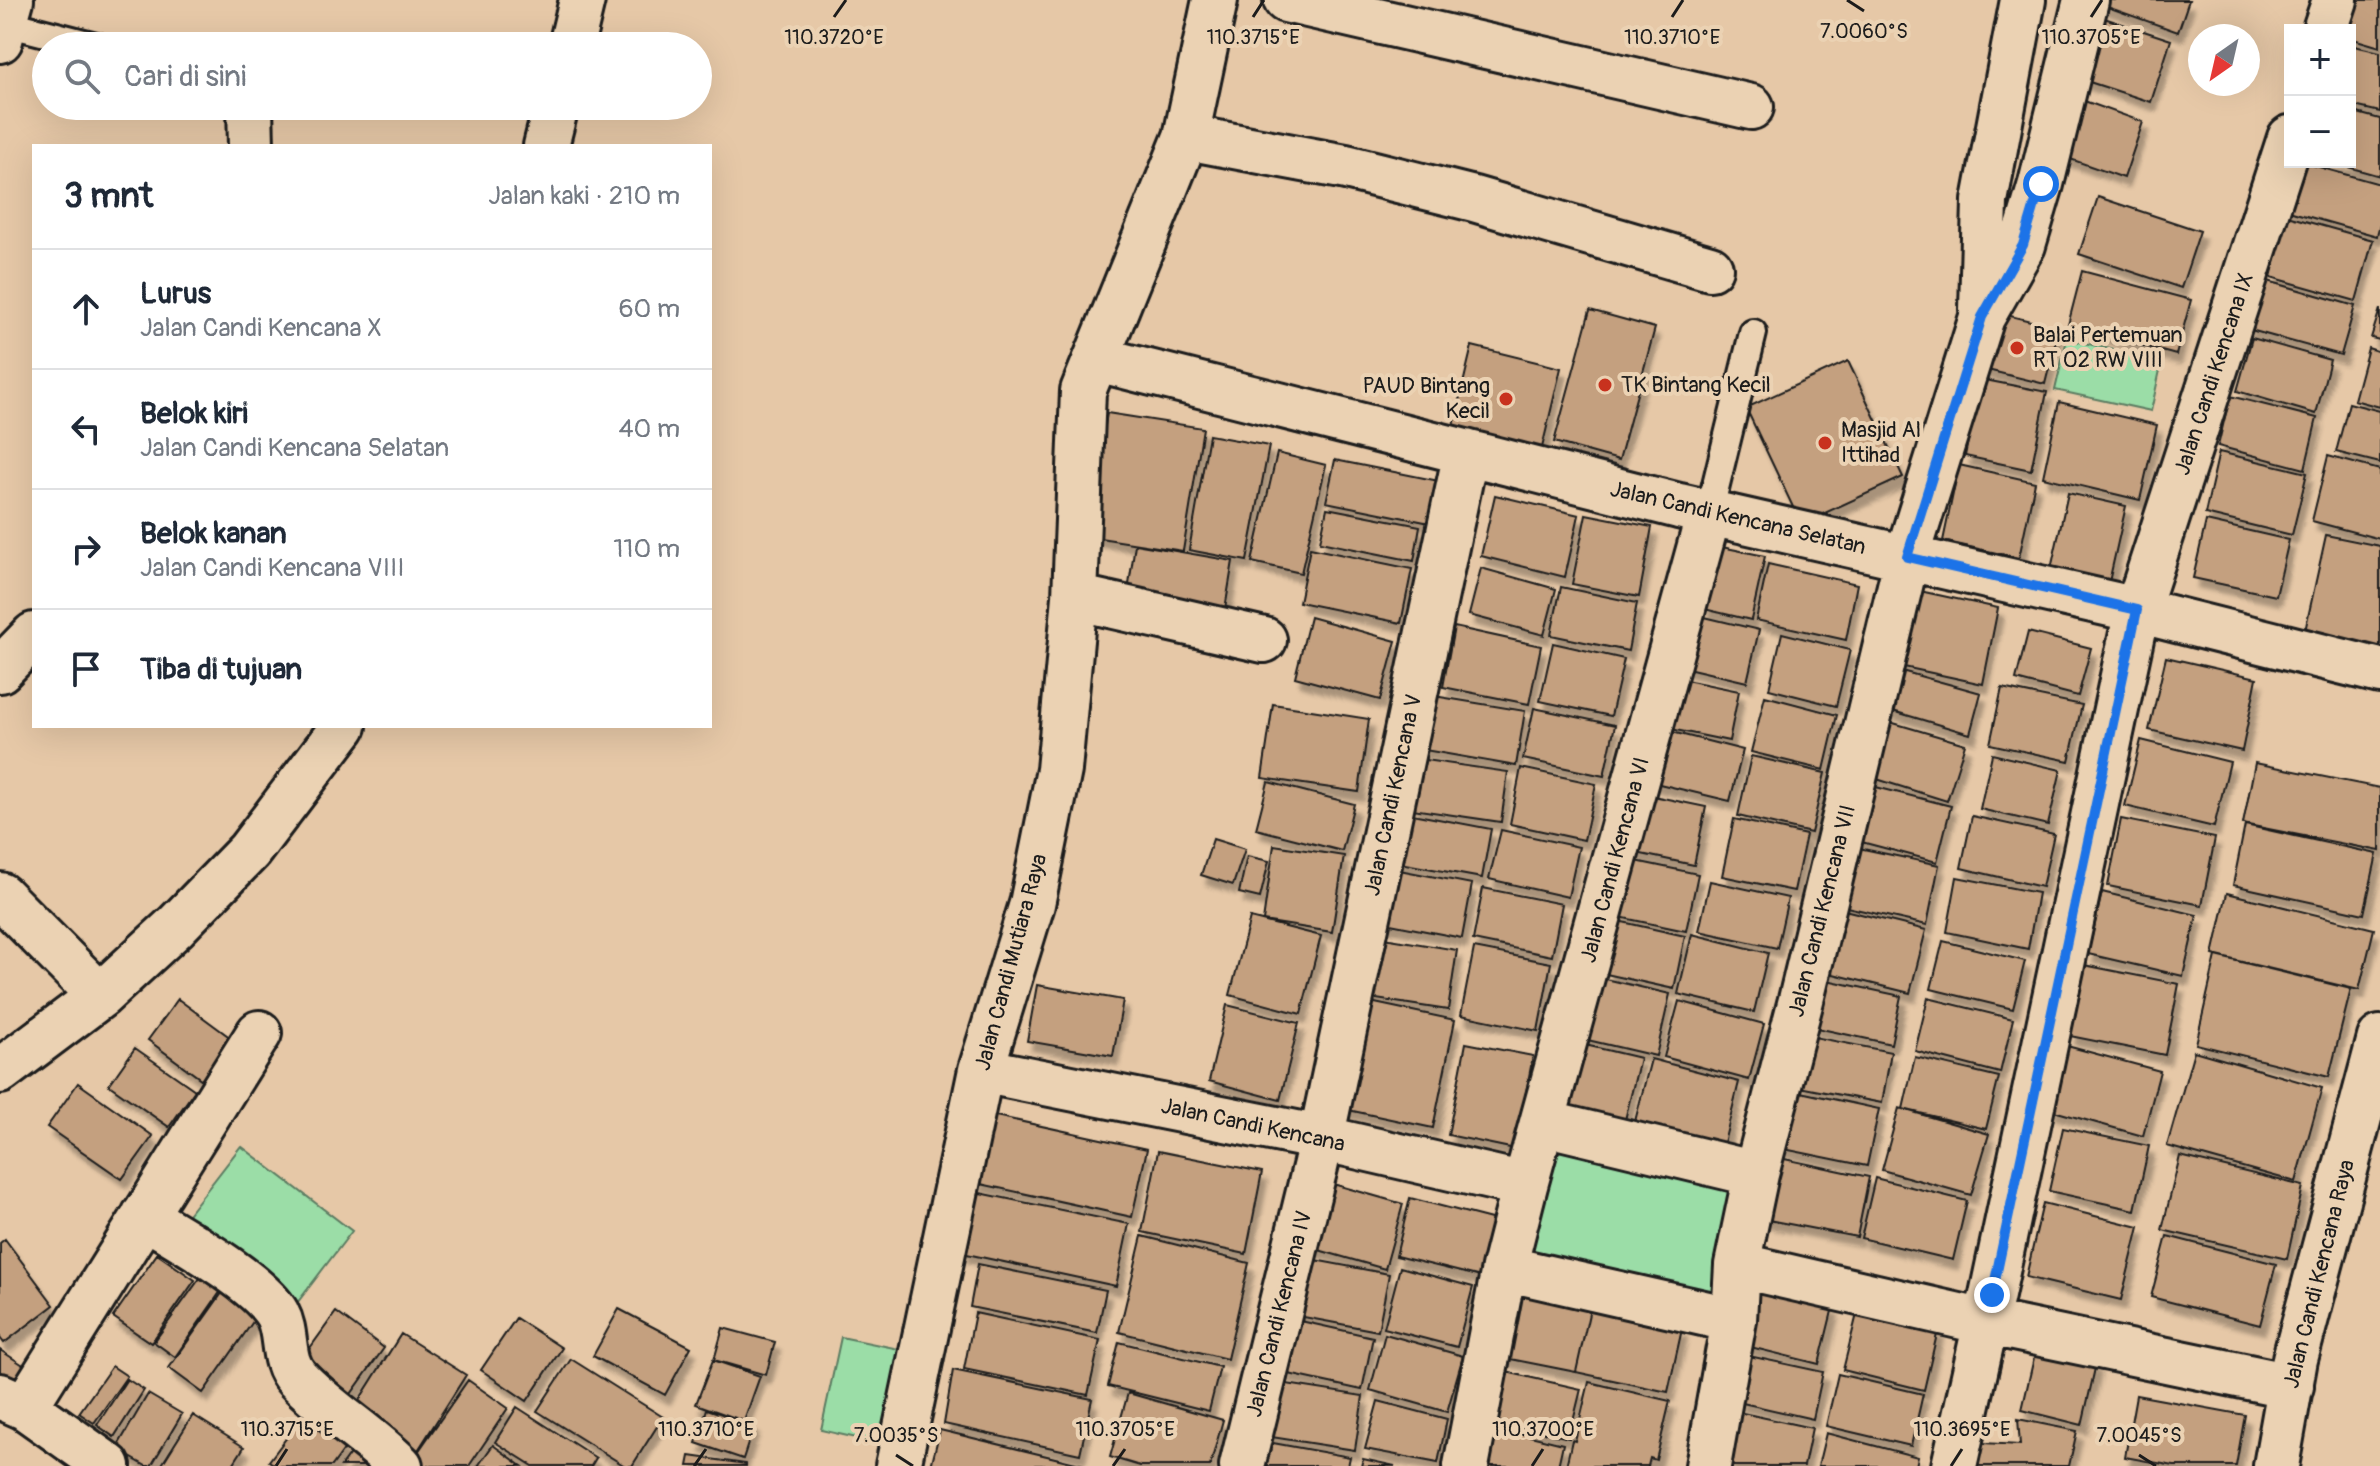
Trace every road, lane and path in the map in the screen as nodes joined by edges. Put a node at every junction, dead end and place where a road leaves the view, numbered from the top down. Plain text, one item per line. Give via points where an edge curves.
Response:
1 (582, 0) edge
2 (1215, 0) edge
3 (1286, 0) edge
4 (2023, 0) edge
5 (2086, 0) edge
6 (2335, 0) edge
7 (6, 21) edge
8 (2327, 24) edge
9 (46, 32) edge
10 (574, 32) edge
11 (1751, 107) dead end
12 (250, 120) edge
13 (552, 120) edge
14 (1186, 137) junction
15 (251, 144) edge
16 (546, 144) edge
17 (2284, 157) edge
18 (1710, 268) dead end
19 (1982, 317) junction
20 (1753, 333) dead end
21 (1097, 359) junction
22 (1466, 452) junction
23 (1709, 513) junction
24 (1907, 557) junction
25 (1075, 597) junction
26 (2137, 610) junction
27 (32, 637) edge
28 (1264, 640) dead end
29 (0, 670) edge
30 (2380, 671) edge
31 (342, 728) edge
32 (0, 895) edge
33 (100, 996) junction
34 (259, 1033) dead end
35 (2380, 1038) edge
36 (0, 1071) edge
37 (978, 1083) junction
38 (1544, 1123) junction
39 (1319, 1150) junction
40 (1756, 1174) junction
41 (1522, 1196) junction
42 (144, 1216) junction
43 (1739, 1253) junction
44 (1504, 1268) junction
45 (1989, 1309) junction
46 (1734, 1320) junction
47 (2293, 1372) junction
48 (13, 1402) edge
49 (108, 1466) edge
50 (400, 1466) edge
51 (898, 1466) edge
52 (1242, 1466) edge
53 (1466, 1466) edge
54 (1708, 1466) edge
55 (1954, 1466) edge
56 (2276, 1466) edge

1 - 10 street
2 - 14 street, Jalan Candi Mutiara Raya
3 - 11 street
4 - 19 street via 1985,201
5 - 19 street via 2023,245
6 - 8 street
7 - 9 lane
12 - 15 street
13 - 16 street
14 - 18 street via 1460,195
14 - 21 street, Jalan Candi Mutiara Raya
17 - 26 street, Jalan Candi Kencana IX
19 - 24 street, Jalan Candi Kencana VII
20 - 23 lane
21 - 22 street, Jalan Candi Kencana Selatan
21 - 25 street, Jalan Candi Mutiara Raya via 1081,402
22 - 23 street, Jalan Candi Kencana Selatan
22 - 39 street, Jalan Candi Kencana V
23 - 24 street, Jalan Candi Kencana Selatan
23 - 38 street, Jalan Candi Kencana VI
24 - 26 street, Jalan Candi Kencana Selatan
24 - 40 street, Jalan Candi Kencana VII
25 - 28 street
25 - 37 street, Jalan Candi Mutiara Raya via 1059,770 1032,904
26 - 30 street, Jalan Candi Kencana Selatan
26 - 45 street, Jalan Candi Kencana IX
27 - 29 street
31 - 33 street via 249,851
32 - 33 street
33 - 36 street
34 - 42 street
35 - 47 street, Jalan Candi Kencana Raya
37 - 39 street, Jalan Candi Kencana
37 - 51 street, Jalan Candi Mutiara Raya
38 - 40 street
38 - 41 street, Jalan Candi Kencana VI
39 - 41 street, Jalan Candi Kencana
39 - 52 street, Jalan Candi Kencana IV
40 - 43 street, Jalan Candi Kencana VII
41 - 44 street, Jalan Candi Kencana VI
42 - 48 street
42 - 50 street via 218,1262 269,1302 294,1375
43 - 45 street
43 - 46 street, Jalan Candi Kencana VII
44 - 46 street
44 - 53 street, Jalan Candi Kencana VI
45 - 47 street
45 - 55 street, Jalan Candi Kencana IX
46 - 54 street, Jalan Candi Kencana VII
47 - 56 street, Jalan Candi Kencana Raya
48 - 49 street

